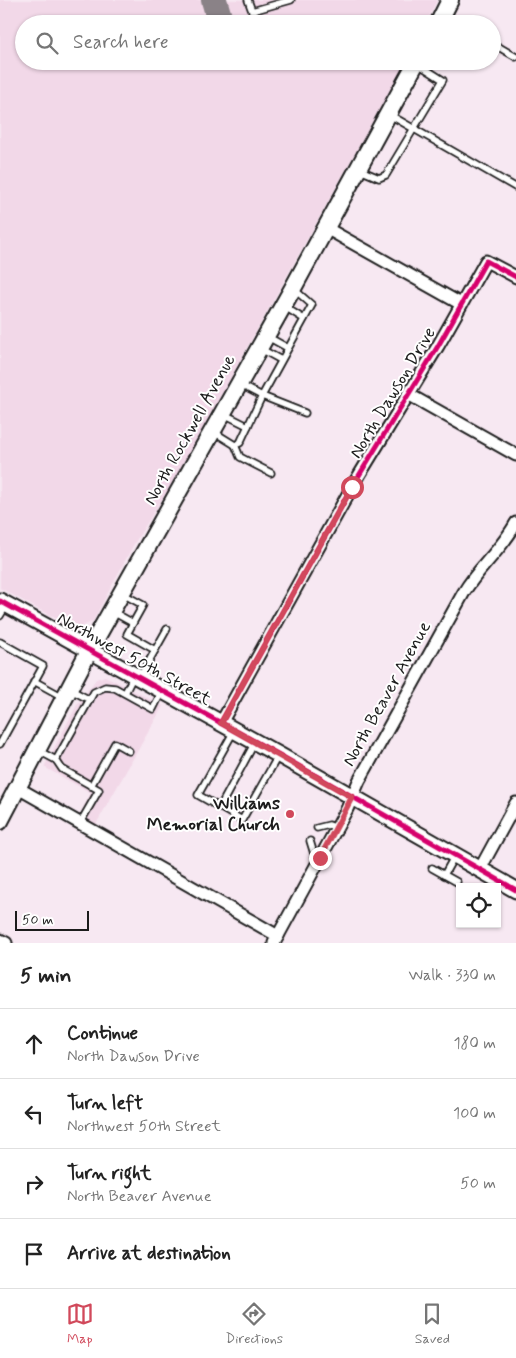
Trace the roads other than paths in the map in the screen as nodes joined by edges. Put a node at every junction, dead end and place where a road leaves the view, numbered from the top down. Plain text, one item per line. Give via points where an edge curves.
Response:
1 (248, 0) edge
2 (291, 0) edge
3 (450, 0) edge
4 (442, 15) edge
5 (501, 48) edge
6 (516, 57) edge
7 (413, 70) edge
8 (429, 70) edge
9 (388, 114) junction
10 (414, 129) junction
11 (358, 169) junction
12 (515, 187) edge
13 (326, 228) junction
14 (516, 278) edge
15 (293, 288) junction
16 (461, 304) junction
17 (283, 306) junction
18 (304, 319) junction
19 (263, 342) junction
20 (288, 348) junction
21 (281, 360) junction
22 (239, 384) junction
23 (408, 394) junction
24 (262, 396) junction
25 (305, 413) dead end
26 (222, 414) junction
27 (248, 426) junction
28 (212, 431) junction
29 (235, 445) junction
30 (516, 455) edge
31 (271, 473) dead end
32 (516, 524) edge
33 (122, 593) junction
34 (2, 607) edge
35 (111, 611) junction
36 (133, 623) junction
37 (167, 629) dead end
38 (0, 642) edge
39 (90, 649) junction
40 (155, 650) junction
41 (137, 676) junction
42 (34, 681) junction
43 (163, 690) junction
44 (67, 693) junction
45 (125, 693) junction
46 (90, 700) junction
47 (228, 727) junction
48 (255, 742) junction
49 (0, 744) edge
50 (37, 750) junction
51 (129, 751) dead end
52 (279, 755) junction
53 (56, 760) junction
54 (91, 786) junction
55 (18, 788) junction
56 (352, 797) junction
57 (516, 803) edge
58 (220, 807) junction
59 (0, 820) edge
60 (80, 823) junction
61 (317, 828) dead end
62 (337, 828) junction
63 (310, 841) dead end
64 (455, 855) junction
65 (320, 858) junction
66 (432, 868) dead end
67 (480, 869) junction
68 (444, 875) junction
69 (457, 882) dead end
70 (516, 890) edge
71 (276, 939) edge
72 (0, 940) edge
73 (6, 943) edge

1 - 2 lane via 252,12
3 - 4 main road
5 - 6 lane
7 - 9 main road, North Rockwell Avenue
8 - 10 lane via 443,80
9 - 10 lane
9 - 11 main road, North Rockwell Avenue
10 - 11 lane via 386,175 379,178
10 - 12 lane
11 - 13 main road, North Rockwell Avenue
13 - 15 main road, North Rockwell Avenue
13 - 16 street
14 - 16 street, North Dawson Drive via 486,261
15 - 17 main road, North Rockwell Avenue
15 - 18 lane via 312,305
16 - 23 street, North Dawson Drive
17 - 18 lane
17 - 19 main road, North Rockwell Avenue
18 - 20 lane
19 - 20 lane
19 - 21 lane
19 - 22 main road, North Rockwell Avenue
20 - 21 lane
21 - 24 lane
22 - 24 lane
22 - 26 main road, North Rockwell Avenue
23 - 30 street
23 - 47 street, North Dawson Drive via 352,487
24 - 25 lane
24 - 27 lane
26 - 27 lane
26 - 28 main road, North Rockwell Avenue
27 - 29 lane via 240,443
28 - 29 lane
28 - 33 main road, North Rockwell Avenue
29 - 31 lane via 240,457
32 - 56 street, North Beaver Avenue via 464,592
33 - 35 main road, North Rockwell Avenue
33 - 36 lane via 143,605
34 - 39 street, Northwest 50th Street
35 - 36 lane
35 - 39 main road, North Rockwell Avenue
36 - 40 lane via 127,634
37 - 40 lane
38 - 42 lane via 43,666
39 - 41 street, Northwest 50th Street
39 - 44 main road, North Rockwell Avenue
40 - 41 lane
41 - 43 street, Northwest 50th Street
41 - 45 lane
42 - 44 lane
42 - 49 lane
43 - 45 lane via 152,709
43 - 47 street, Northwest 50th Street
44 - 46 lane
44 - 50 main road, North Rockwell Avenue
45 - 46 lane via 105,687 94,692
46 - 53 lane
47 - 48 street, Northwest 50th Street
47 - 58 lane via 198,795
48 - 52 street, Northwest 50th Street
48 - 58 lane
50 - 53 lane
50 - 55 main road, North Rockwell Avenue
51 - 54 lane via 115,743
52 - 56 street, Northwest 50th Street
52 - 58 lane via 242,820
53 - 54 lane via 62,769
54 - 60 lane via 99,790
55 - 59 main road, North Rockwell Avenue
55 - 60 street
56 - 62 street, North Beaver Avenue
56 - 64 street, Northwest 50th Street
57 - 67 street
60 - 71 street
61 - 62 lane via 328,825
62 - 65 street, North Beaver Avenue
63 - 65 lane via 314,854
64 - 67 street, Northwest 50th Street
64 - 68 lane
65 - 71 street, North Beaver Avenue
66 - 68 lane
67 - 70 street, Northwest 50th Street
68 - 69 lane
72 - 73 street

